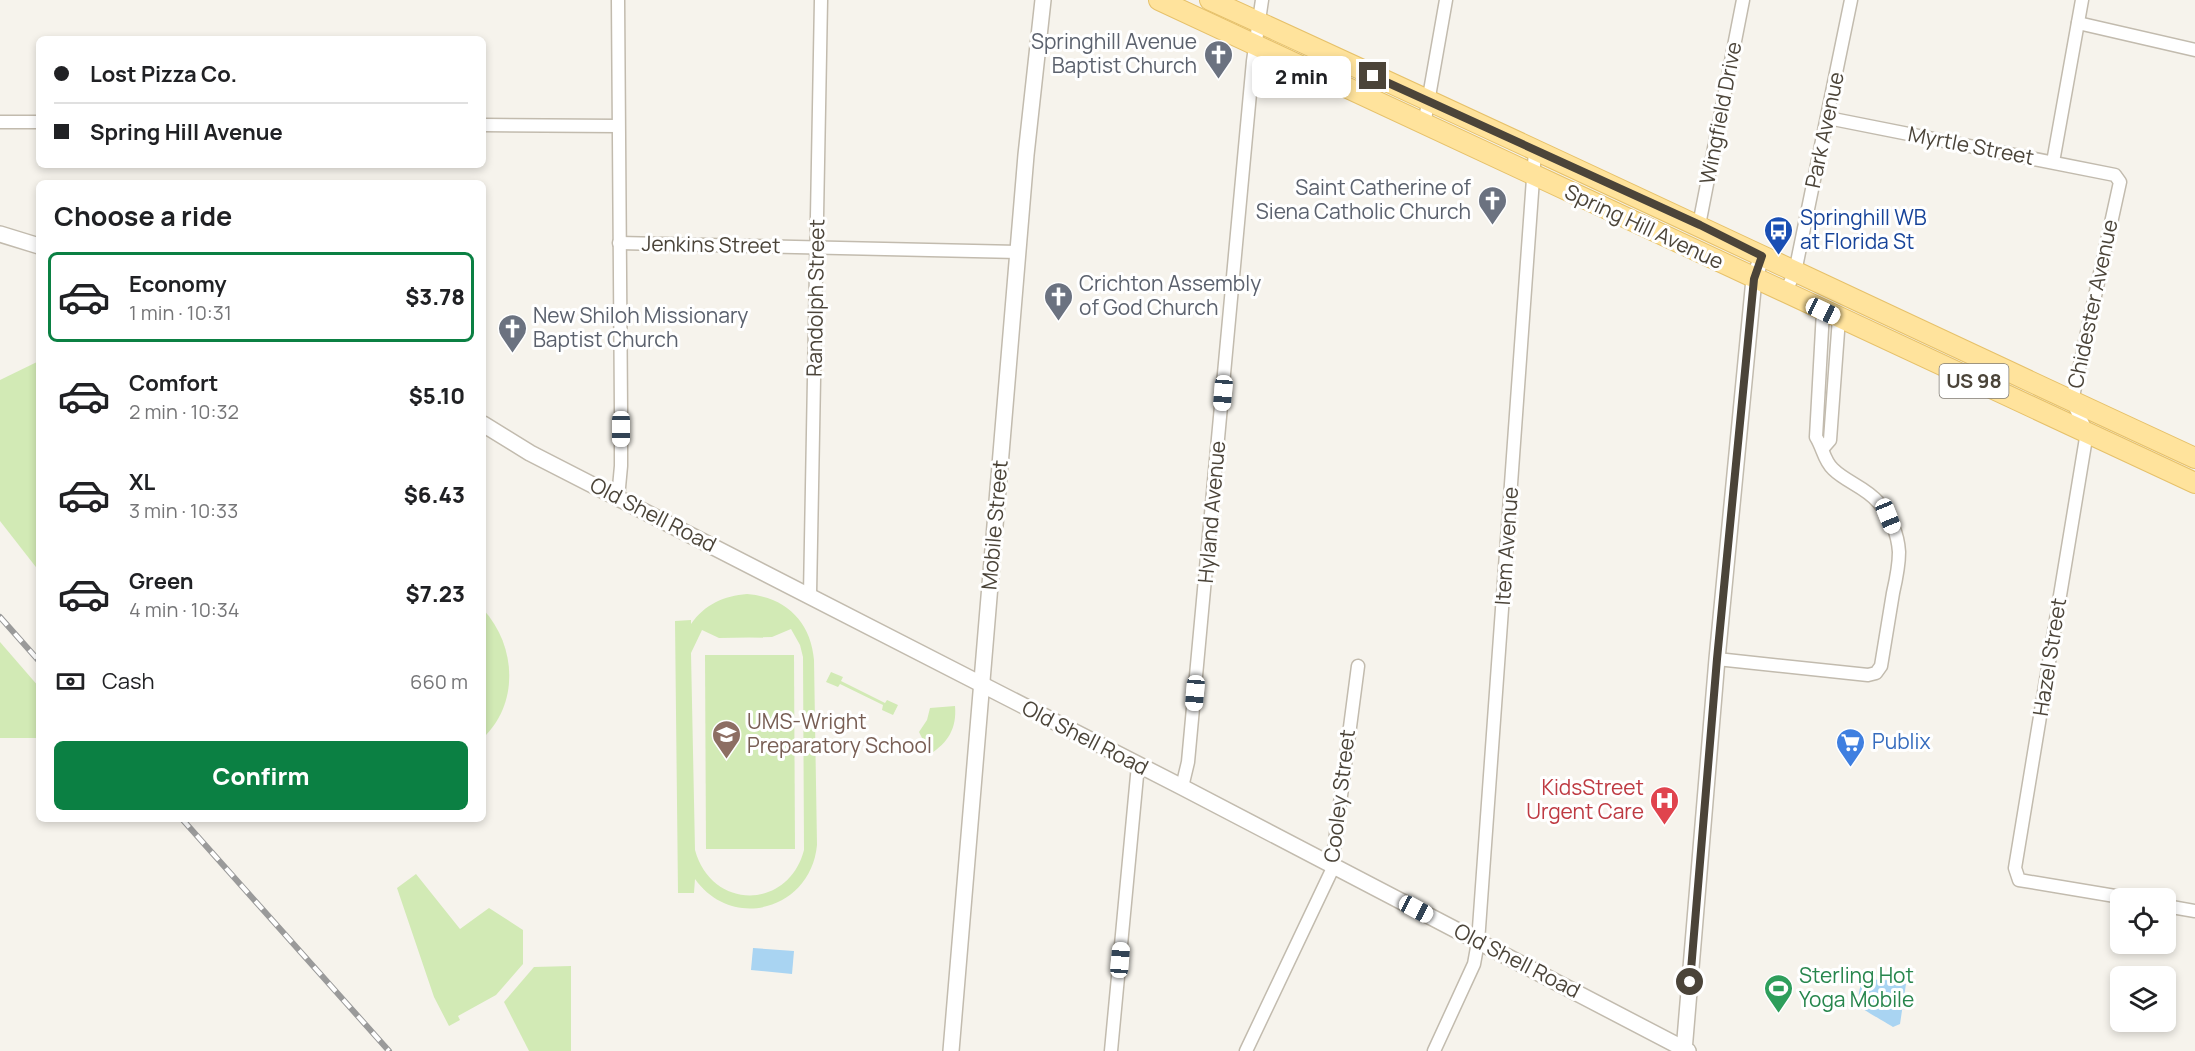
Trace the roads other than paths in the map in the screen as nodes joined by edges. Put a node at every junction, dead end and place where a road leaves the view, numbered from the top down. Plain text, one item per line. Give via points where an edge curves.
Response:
1 (618, 0) edge
2 (821, 0) edge
3 (1043, 0) edge
4 (1159, 0) edge
5 (1210, 0) edge
6 (1262, 0) edge
7 (1446, 0) edge
8 (1743, 0) edge
9 (1851, 0) edge
10 (2082, 0) edge
11 (1259, 22) junction
12 (2078, 23) junction
13 (1255, 46) junction
14 (2195, 50) edge
15 (1428, 102) junction
16 (1828, 118) junction
17 (0, 122) edge
18 (36, 122) edge
19 (486, 125) edge
20 (1424, 125) junction
21 (618, 126) junction
22 (1534, 151) junction
23 (2053, 162) junction
24 (2115, 175) joint
25 (1533, 176) junction
26 (1700, 225) junction
27 (0, 234) edge
28 (619, 243) junction
29 (36, 245) edge
30 (816, 248) junction
31 (1018, 252) junction
32 (1762, 256) junction
33 (1795, 272) junction
34 (1754, 279) junction
35 (1785, 293) junction
36 (1831, 315) junction
37 (2072, 401) junction
38 (486, 426) edge
39 (2086, 432) junction
40 (1823, 448) junction
41 (2195, 458) edge
42 (2195, 483) edge
43 (618, 498) junction
44 (810, 595) junction
45 (1717, 659) junction
46 (1358, 666) dead end
47 (981, 684) junction
48 (1138, 765) junction
49 (1182, 787) junction
50 (1332, 865) junction
51 (2110, 895) edge
52 (2176, 908) edge
53 (2195, 911) edge
54 (1478, 942) junction
55 (1686, 1050) edge
56 (951, 1051) edge
57 (1111, 1051) edge
58 (1245, 1051) edge
59 (1434, 1051) edge

1 - 21 street
2 - 30 street, Randolph Street
3 - 31 street, Mobile Street
4 - 13 main road, Spring Hill Avenue / US 98
5 - 11 main road, Spring Hill Avenue / US 98
6 - 11 street, Hyland Avenue
7 - 15 street
8 - 26 street, Wingfield Drive
9 - 16 street, Park Avenue
10 - 12 street
11 - 13 street, Hyland Avenue
11 - 15 main road, Spring Hill Avenue / US 98
12 - 14 street
12 - 23 street
13 - 20 main road, Spring Hill Avenue / US 98
13 - 49 street, Hyland Avenue via 1188,762
15 - 20 street
15 - 22 main road, Spring Hill Avenue / US 98
16 - 23 street, Myrtle Street
16 - 33 street, Park Avenue
17 - 18 street
19 - 21 street
20 - 25 main road, Spring Hill Avenue / US 98
21 - 28 street
22 - 25 street, Item Avenue
22 - 26 main road, Spring Hill Avenue / US 98
23 - 24 street, Myrtle Street
24 - 37 street, Chidester Avenue via 2120,182
25 - 34 main road, Spring Hill Avenue / US 98
25 - 54 street, Item Avenue
26 - 32 main road, Spring Hill Avenue / US 98
27 - 29 street
28 - 30 street, Jenkins Street
28 - 43 street
30 - 31 street, Jenkins Street
30 - 44 street, Randolph Street
31 - 47 street, Mobile Street
32 - 33 main road, Spring Hill Avenue / US 98
32 - 34 street
33 - 35 street, Park Avenue
33 - 37 main road, Spring Hill Avenue / US 98
34 - 35 main road, Spring Hill Avenue / US 98
34 - 45 street
35 - 36 main road, Spring Hill Avenue / US 98
36 - 39 main road, Spring Hill Avenue / US 98
36 - 40 street via 1830,440
36 - 40 street via 1816,437
37 - 39 street, Chidester Avenue
37 - 41 main road, Spring Hill Avenue / US 98
38 - 43 street, Old Shell Road
39 - 42 main road, Spring Hill Avenue / US 98
39 - 51 street, Hazel Street via 2015,868 2019,880
40 - 45 street via 1826,462 1834,471 1877,501 1896,535 1897,573 1881,666 1868,675
43 - 44 street, Old Shell Road
44 - 47 street, Old Shell Road
45 - 55 street
46 - 50 street, Cooley Street
47 - 48 street, Old Shell Road
47 - 56 street, Mobile Street
48 - 49 street, Old Shell Road
48 - 57 street
49 - 50 street, Old Shell Road
50 - 54 street, Old Shell Road
50 - 58 street, Cooley Street
52 - 53 street
54 - 55 street, Old Shell Road
54 - 59 street, Item Avenue via 1474,964

